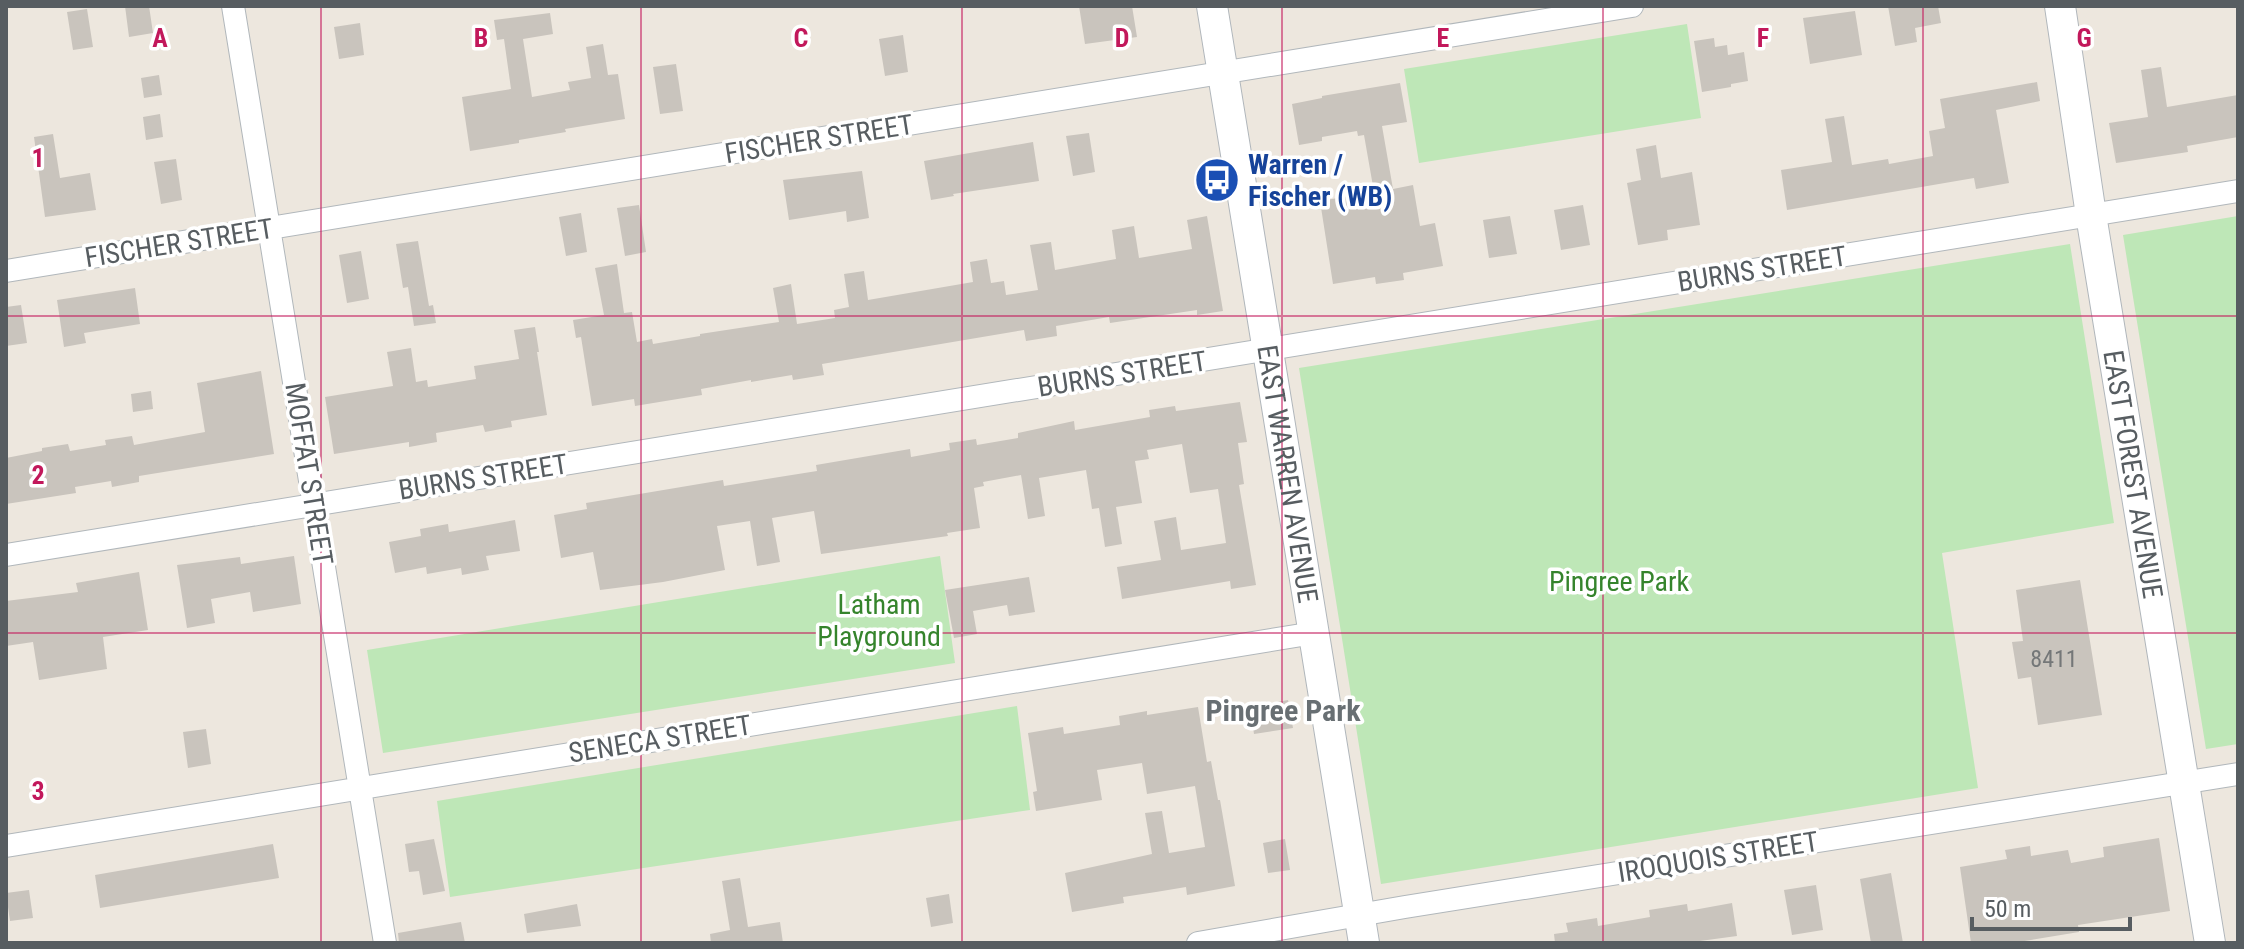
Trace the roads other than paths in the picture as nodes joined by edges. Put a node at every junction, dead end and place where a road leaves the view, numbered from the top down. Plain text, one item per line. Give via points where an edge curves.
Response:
1 (233, 6) edge
2 (1212, 6) edge
3 (1632, 6) edge
4 (2060, 6) edge
5 (1223, 73) junction
6 (2238, 191) edge
7 (2091, 215) junction
8 (269, 228) junction
9 (6, 271) edge
10 (1268, 350) junction
11 (314, 505) junction
12 (6, 555) edge
13 (1314, 633) junction
14 (2238, 774) edge
15 (2184, 782) junction
16 (360, 788) junction
17 (6, 846) edge
18 (1362, 929) edge
19 (385, 943) edge
20 (1198, 943) edge
21 (2210, 943) edge

1 - 8 street, MOFFAT STREET
2 - 5 main road, EAST WARREN AVENUE
3 - 5 street, FISCHER STREET
4 - 7 main road, EAST FOREST AVENUE
5 - 8 street, FISCHER STREET
5 - 10 main road, EAST WARREN AVENUE
6 - 7 street, BURNS STREET
7 - 10 street, BURNS STREET
7 - 15 main road, EAST FOREST AVENUE
8 - 9 street, FISCHER STREET
8 - 11 street, MOFFAT STREET
10 - 11 street, BURNS STREET
10 - 13 main road, EAST WARREN AVENUE
11 - 12 street, BURNS STREET
11 - 16 street, MOFFAT STREET
13 - 16 street, SENECA STREET
13 - 18 main road, EAST WARREN AVENUE
14 - 15 street, IROQUOIS STREET
15 - 18 street, IROQUOIS STREET
15 - 21 main road, EAST FOREST AVENUE
16 - 17 street, SENECA STREET
16 - 19 street, MOFFAT STREET
18 - 20 street, IROQUOIS STREET

